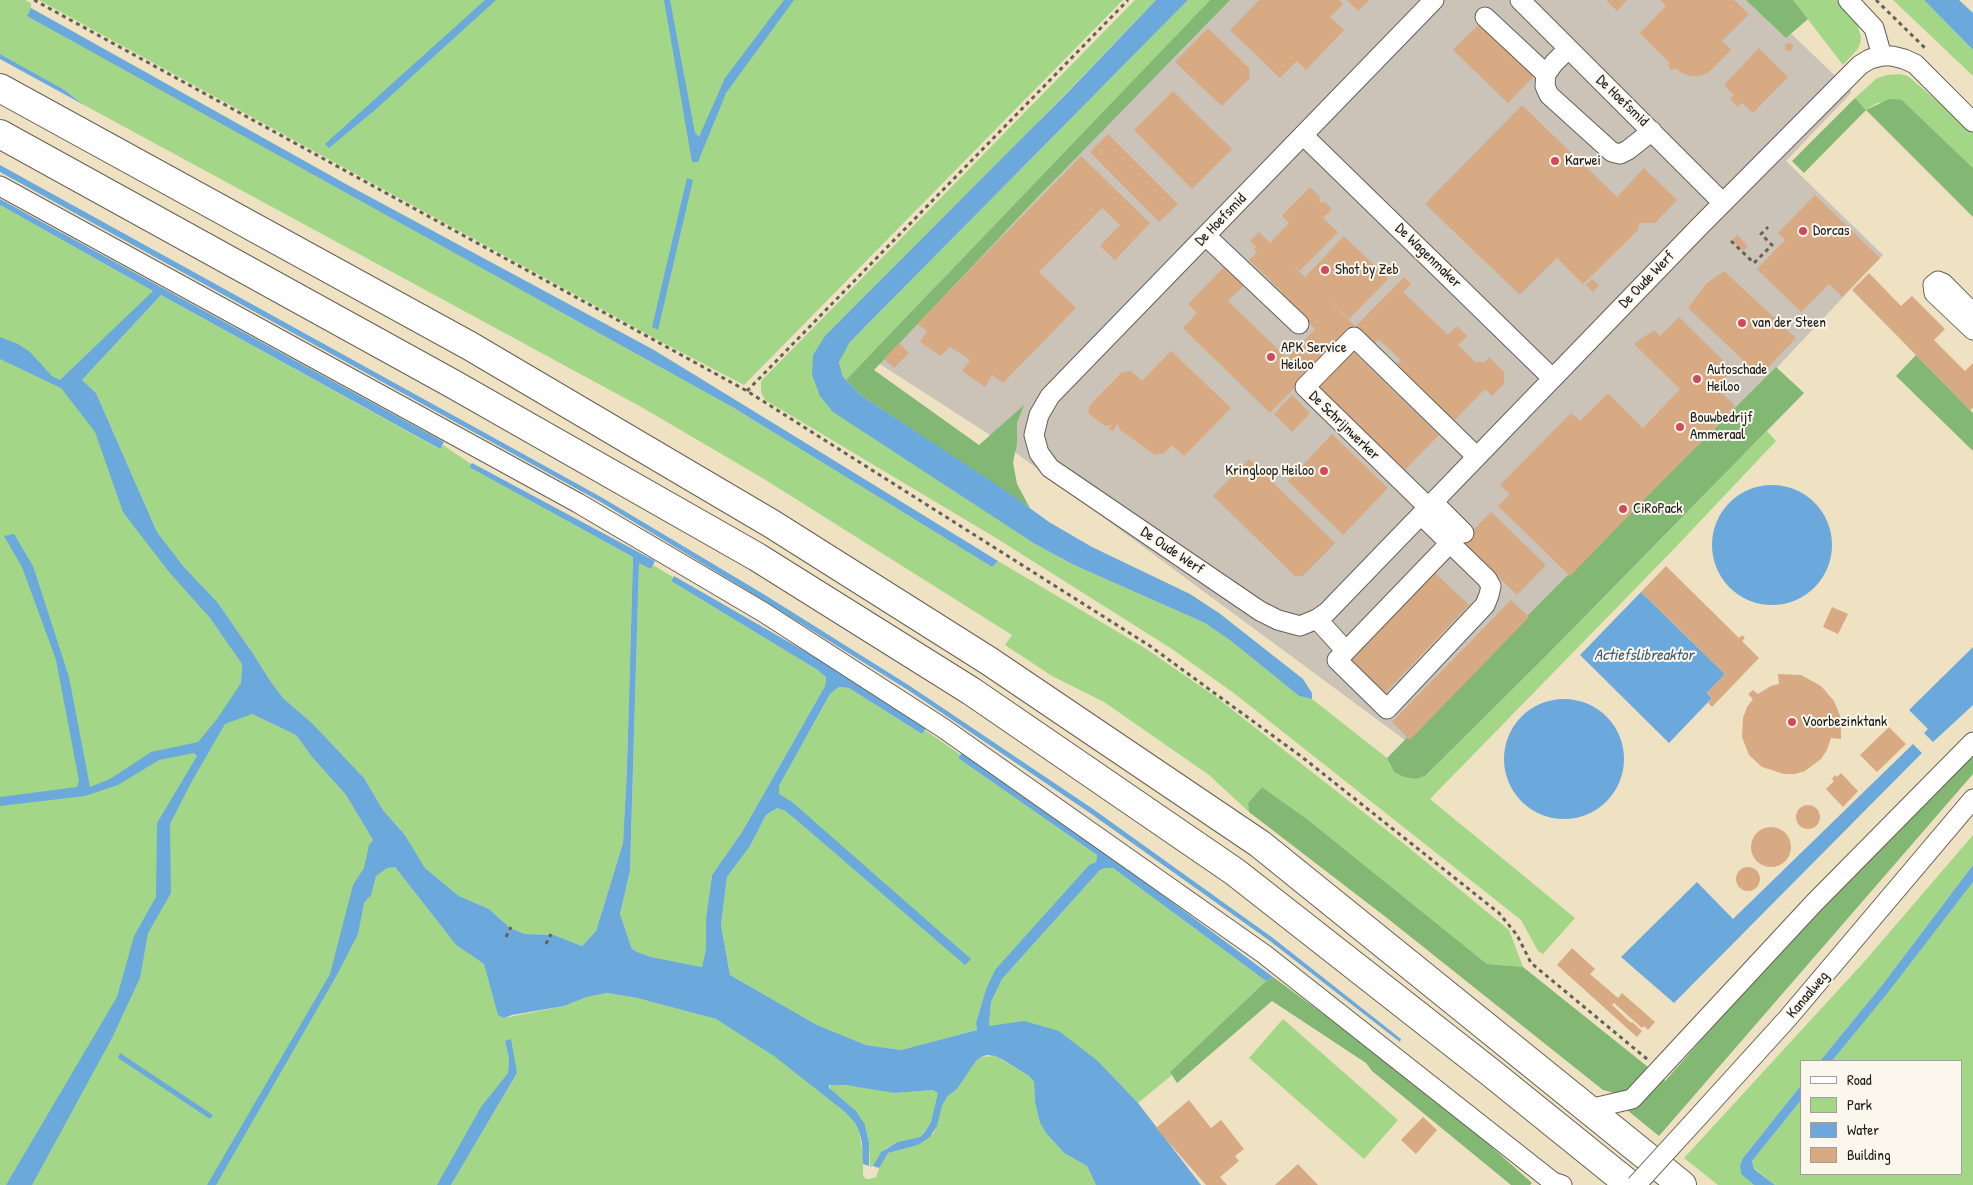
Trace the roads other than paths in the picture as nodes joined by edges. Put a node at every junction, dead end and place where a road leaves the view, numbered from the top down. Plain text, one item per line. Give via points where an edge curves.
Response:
1 (1434, 0) edge
2 (1520, 0) edge
3 (1848, 0) edge
4 (1485, 17) dead end
5 (1568, 49) junction
6 (1882, 56) junction
7 (1546, 74) junction
8 (0, 88) edge
9 (1973, 122) edge
10 (1652, 131) junction
11 (0, 134) edge
12 (1303, 135) junction
13 (0, 186) edge
14 (1723, 203) junction
15 (1206, 236) junction
16 (1973, 313) edge
17 (1299, 324) dead end
18 (1973, 330) edge
19 (1552, 378) junction
20 (1039, 453) joint
21 (1476, 456) junction
22 (1427, 508) junction
23 (1457, 538) junction
24 (1317, 619) junction
25 (1346, 651) junction
26 (1973, 742) edge
27 (1973, 799) edge
28 (1588, 1109) junction
29 (1555, 1184) edge
30 (1630, 1185) edge
31 (1636, 1185) edge
32 (1682, 1185) edge

1 - 12 street, De Hoefsmid
2 - 5 street, De Hoefsmid
3 - 6 street via 1874,28
4 - 7 street
5 - 7 street
5 - 10 street, De Hoefsmid
6 - 9 street via 1898,57 1914,64
6 - 14 street, De Oude Werf via 1860,65
7 - 10 street via 1545,86 1549,95 1612,152 1620,154 1628,150
8 - 28 highway via 470,346 772,524 989,661 1260,844
10 - 14 street, De Hoefsmid
11 - 30 highway via 462,388 757,557 971,692 1235,872
12 - 15 street, De Hoefsmid
12 - 19 street, De Wagenmaker
13 - 29 street via 570,499 771,617 943,728 1264,954
14 - 19 street, De Oude Werf
15 - 17 street
15 - 20 street, De Hoefsmid via 1050,396 1039,415 1034,435
16 - 18 street via 1943,283 1933,284 1934,293
19 - 21 street, De Oude Werf
20 - 24 street, De Oude Werf via 1050,468 1260,611 1300,626
21 - 22 street, De Oude Werf
21 - 22 street, De Schrijnwerker via 1354,337 1305,387
22 - 23 street
22 - 24 street, De Oude Werf via 1328,612
23 - 25 street
23 - 25 street via 1491,586 1485,605 1387,709 1337,660
24 - 25 street
26 - 28 street via 1814,902 1632,1099
27 - 31 street, Kanaalweg, bridge via 1787,1020
28 - 32 highway

